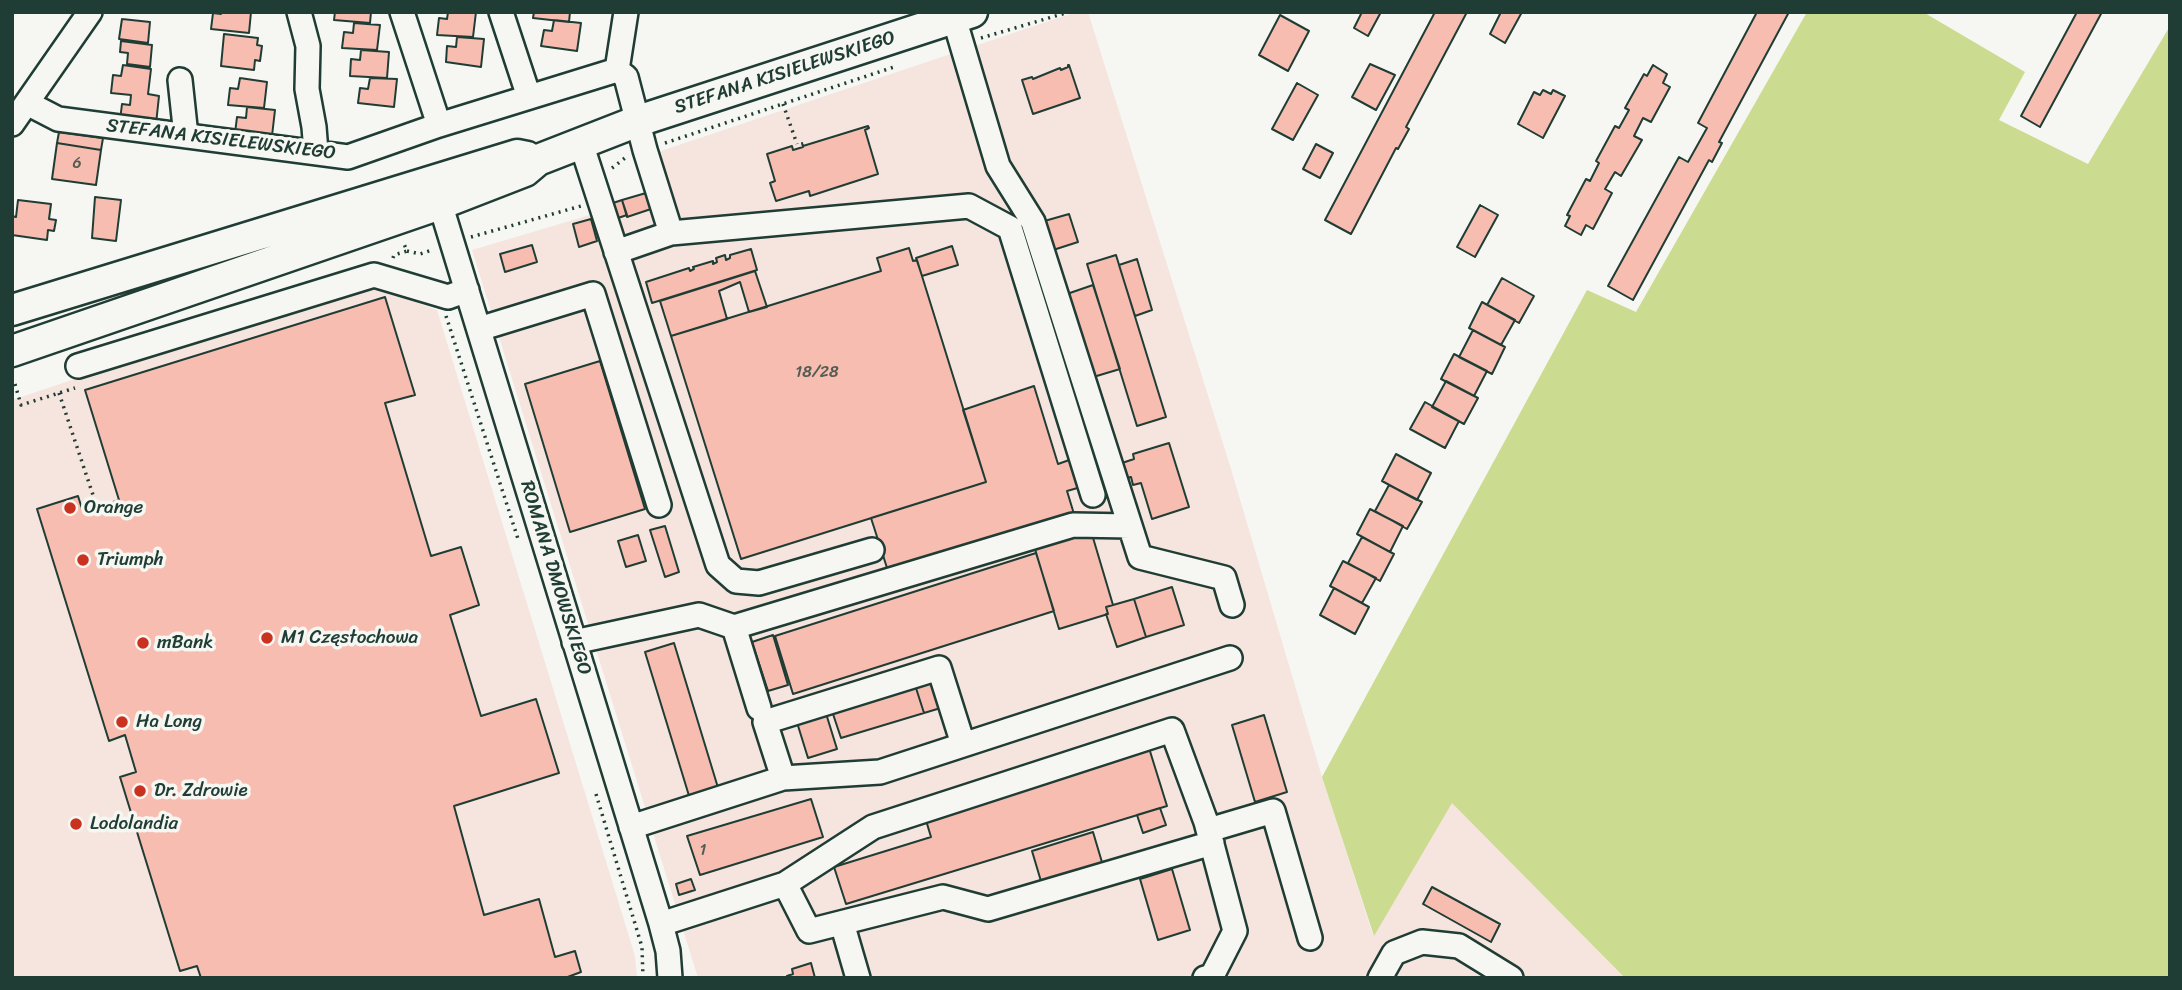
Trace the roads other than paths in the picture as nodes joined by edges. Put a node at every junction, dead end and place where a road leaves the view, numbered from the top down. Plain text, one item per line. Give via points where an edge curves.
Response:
1 (90, 12) edge
2 (299, 12) edge
3 (402, 12) edge
4 (501, 12) edge
5 (626, 12) edge
6 (963, 25) edge
7 (617, 70) junction
8 (180, 79) dead end
9 (529, 97) junction
10 (27, 103) junction
11 (638, 121) junction
12 (12, 124) edge
13 (439, 125) junction
14 (187, 136) junction
15 (581, 143) junction
16 (316, 152) junction
17 (437, 192) junction
18 (671, 233) junction
19 (616, 252) junction
20 (467, 290) junction
21 (12, 310) edge
22 (479, 329) junction
23 (12, 351) edge
24 (78, 366) dead end
25 (1093, 495) dead end
26 (659, 505) dead end
27 (1130, 526) junction
28 (872, 551) dead end
29 (1232, 604) dead end
30 (734, 627) junction
31 (575, 642) junction
32 (1230, 658) dead end
33 (759, 709) dead end
34 (963, 744) junction
35 (783, 778) junction
36 (631, 827) junction
37 (1210, 836) junction
38 (785, 884) junction
39 (842, 923) junction
40 (661, 925) junction
41 (1310, 938) dead end
42 (670, 978) edge
43 (858, 978) edge
44 (1205, 978) edge
45 (1380, 978) edge
46 (1511, 978) edge

1 - 10 street
2 - 16 street via 308,46 307,89
3 - 13 street
4 - 9 street
5 - 7 street
6 - 11 main road, STEFANA KISIELEWSKIEGO
6 - 27 street via 998,166 1033,222
7 - 9 street, STEFANA KISIELEWSKIEGO
7 - 11 street via 626,77
8 - 14 street
9 - 13 street, STEFANA KISIELEWSKIEGO
10 - 12 street
10 - 14 street, STEFANA KISIELEWSKIEGO via 58,119
11 - 15 main road, STEFANA KISIELEWSKIEGO
11 - 18 street
13 - 16 street, STEFANA KISIELEWSKIEGO via 348,156
14 - 16 street, STEFANA KISIELEWSKIEGO
15 - 17 main road, STEFANA KISIELEWSKIEGO via 538,160 525,172
15 - 19 street
17 - 20 street, ROMANA DMOWSKIEGO
17 - 21 main road, STEFANA KISIELEWSKIEGO
17 - 23 main road, STEFANA KISIELEWSKIEGO
18 - 19 street
18 - 25 street via 969,206 1010,228
19 - 28 street via 718,565 736,581 759,583
20 - 22 street, ROMANA DMOWSKIEGO
20 - 24 street via 448,297 373,275
22 - 26 street via 593,294
22 - 31 street, ROMANA DMOWSKIEGO
27 - 29 street via 1140,557 1224,578
27 - 30 street via 1073,525
30 - 31 street via 699,615
30 - 33 street
31 - 36 street, ROMANA DMOWSKIEGO
32 - 34 street
34 - 35 street via 880,772
34 - 35 street via 939,668 765,722
35 - 36 street
36 - 40 street, ROMANA DMOWSKIEGO
37 - 38 street via 1172,730 873,827
37 - 39 street via 988,909 943,897
37 - 41 street via 1273,811
37 - 44 street via 1235,931 1212,976
38 - 39 street via 809,931
38 - 40 street
39 - 43 street
40 - 42 street, ROMANA DMOWSKIEGO
45 - 46 street via 1394,953 1422,942 1459,946

